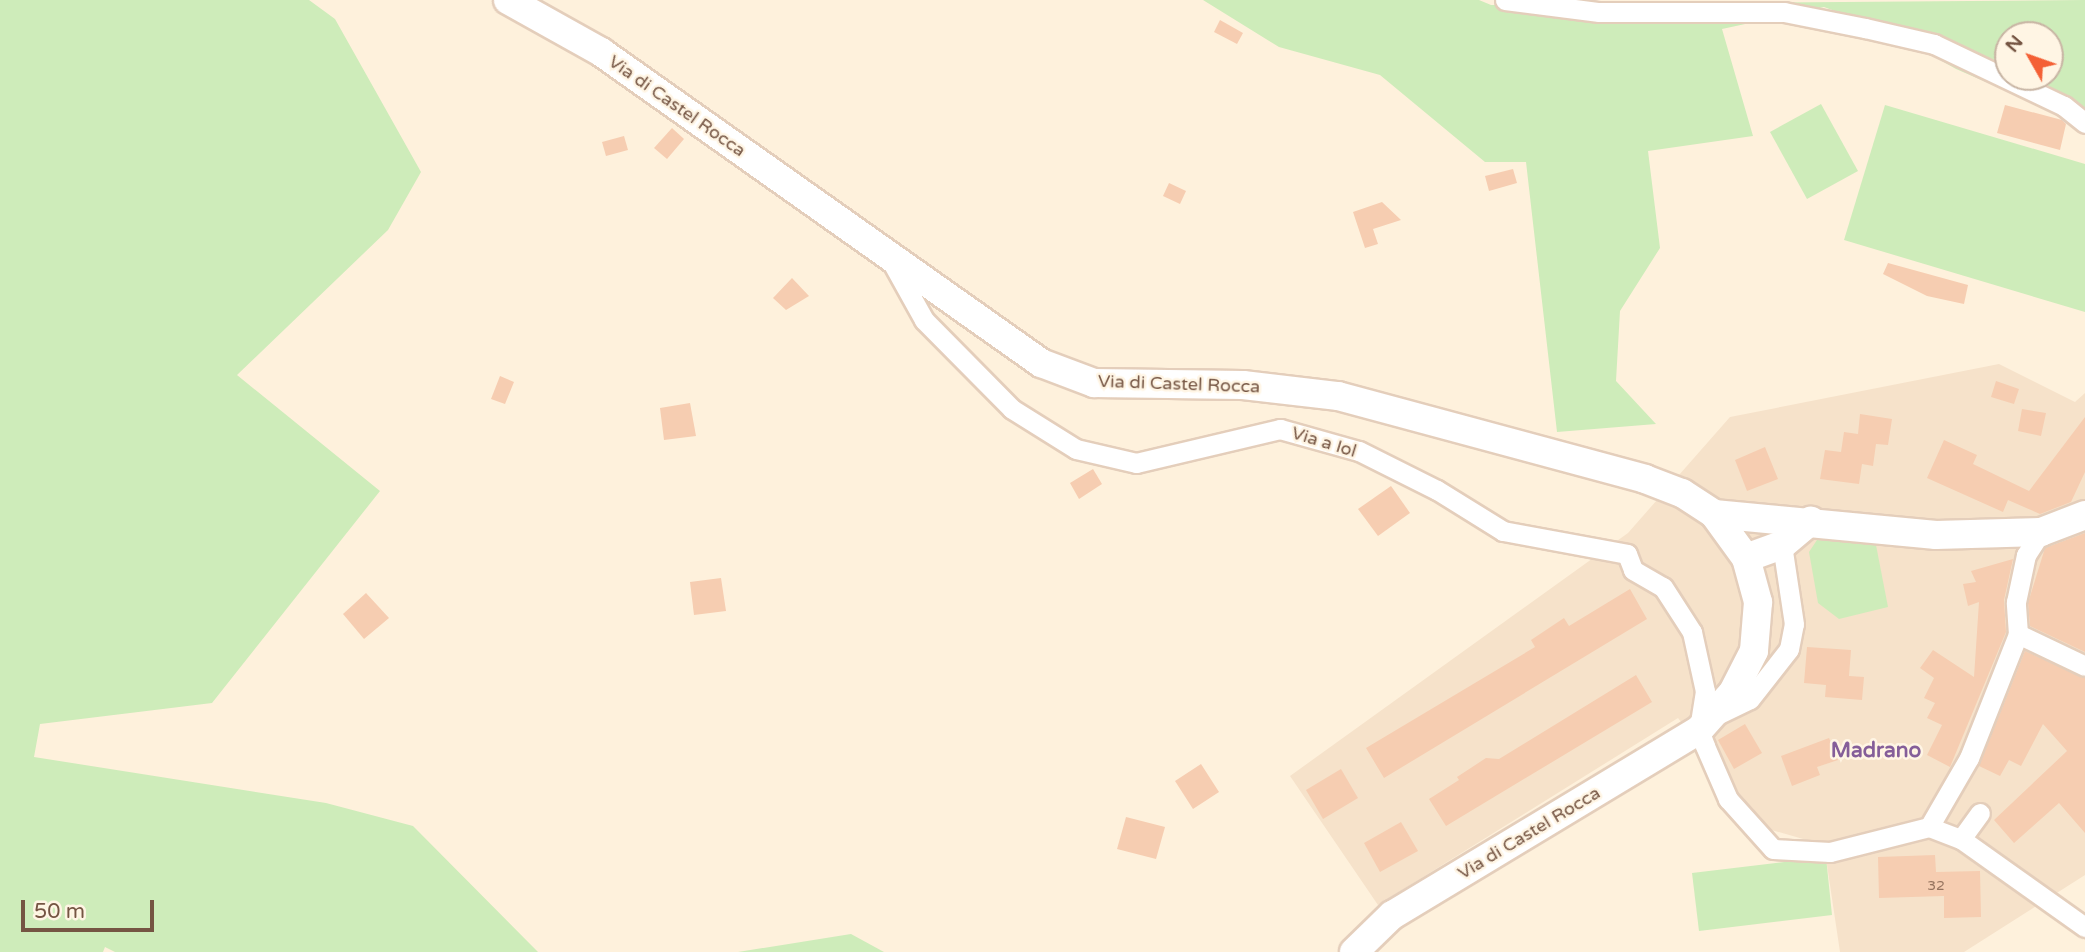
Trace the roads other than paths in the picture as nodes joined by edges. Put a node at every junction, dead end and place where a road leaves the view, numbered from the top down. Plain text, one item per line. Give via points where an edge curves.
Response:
1 (508, 0) edge
2 (1504, 0) edge
3 (2085, 124) edge
4 (888, 255) junction
5 (2085, 505) edge
6 (1714, 514) junction
7 (2085, 515) edge
8 (1811, 521) junction
9 (2041, 532) junction
10 (1782, 545) junction
11 (1746, 558) junction
12 (2018, 634) junction
13 (2085, 666) edge
14 (1704, 724) junction
15 (1980, 813) dead end
16 (1929, 827) junction
17 (1961, 839) junction
18 (2085, 926) edge
19 (1354, 952) edge

1 - 4 main road, Via di Castel Rocca via 601,52
2 - 3 street via 1599,12 1784,12 1934,44 2064,106
4 - 6 main road, Via di Castel Rocca via 1041,363 1094,383 1243,385 1338,396 1645,479
4 - 14 street, Via a Iol via 924,320 1012,409 1076,449 1136,463 1280,429 1359,452 1437,490 1503,531 1627,554 1633,570 1663,587 1692,632 1705,691
5 - 7 street
6 - 8 main road
6 - 11 main road, Via di Castel Rocca
7 - 9 main road
8 - 9 main road via 1936,536
8 - 10 main road
9 - 12 street via 2026,555 2016,602
10 - 11 main road
10 - 14 street, Via di Castel Rocca via 1794,624 1789,649 1750,699
11 - 14 main road, Via di Castel Rocca via 1758,603 1754,651 1733,692
12 - 13 street
12 - 16 street via 1969,758
14 - 16 street via 1728,799 1773,849 1830,852
14 - 19 main road, Via di Castel Rocca via 1392,915
15 - 17 street
16 - 17 street
17 - 18 street

